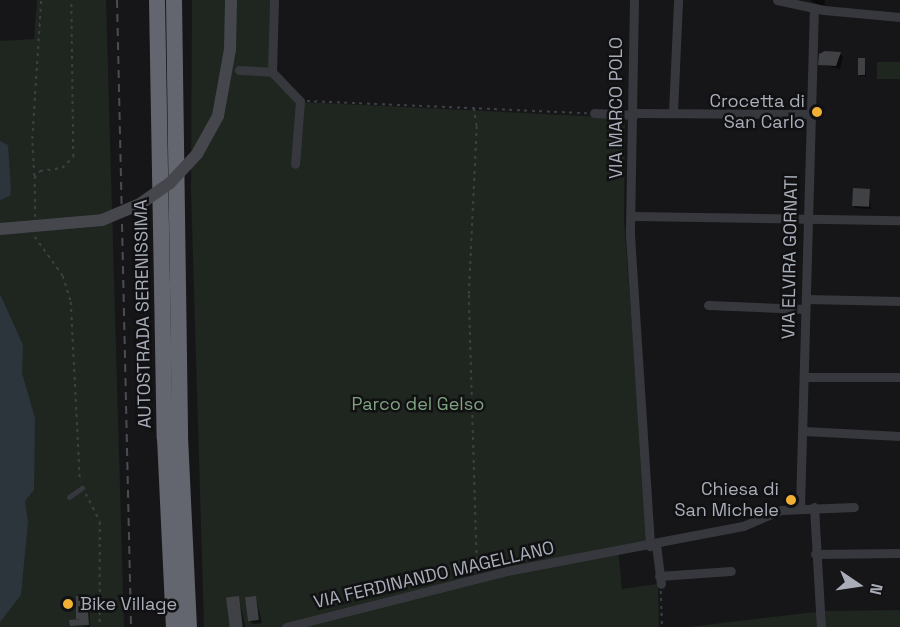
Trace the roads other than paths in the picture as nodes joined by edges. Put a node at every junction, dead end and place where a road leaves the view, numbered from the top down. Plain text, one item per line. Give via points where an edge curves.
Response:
1 (156, 0) edge
2 (174, 0) edge
3 (231, 0) edge
4 (274, 0) edge
5 (634, 0) edge
6 (678, 0) edge
7 (777, 0) edge
8 (814, 8) junction
9 (900, 17) edge
10 (240, 70) dead end
11 (272, 72) junction
12 (673, 112) junction
13 (594, 113) road end
14 (634, 114) junction
15 (810, 114) junction
16 (295, 164) dead end
17 (633, 216) junction
18 (807, 219) junction
19 (900, 220) edge
20 (0, 229) edge
21 (806, 299) junction
22 (900, 301) edge
23 (708, 304) dead end
24 (805, 309) junction
25 (804, 377) junction
26 (900, 377) edge
27 (804, 431) junction
28 (900, 436) edge
29 (82, 489) road end
30 (69, 498) dead end
31 (800, 507) junction
32 (814, 507) junction
33 (854, 507) dead end
34 (653, 545) junction
35 (900, 553) edge
36 (815, 554) junction
37 (731, 572) dead end
38 (174, 627) edge
39 (189, 627) edge
40 (286, 627) edge
41 (821, 627) edge

1 - 38 highway, AUTOSTRADA SERENISSIMA via 165,438
2 - 39 highway, AUTOSTRADA SERENISSIMA via 180,437
3 - 20 street, bridge via 230,49 218,116 197,154 170,183 140,204 102,220
4 - 11 street
5 - 14 street, VIA MARCO POLO
6 - 12 street
7 - 8 street
8 - 9 street
8 - 15 street, VIA ELVIRA GORNATI
10 - 11 street
11 - 16 street via 300,101
12 - 14 street
12 - 15 street
13 - 14 street
14 - 17 street, VIA MARCO POLO
15 - 18 street, VIA ELVIRA GORNATI
17 - 18 street
17 - 34 street, VIA MARCO POLO via 630,235
18 - 19 street
18 - 21 street, VIA ELVIRA GORNATI
21 - 22 street
21 - 24 street, VIA ELVIRA GORNATI
23 - 24 street
24 - 25 street, VIA ELVIRA GORNATI
25 - 26 street
25 - 27 street, VIA ELVIRA GORNATI
27 - 28 street
27 - 31 street, VIA ELVIRA GORNATI
29 - 30 lane
31 - 32 street, VIA FERDINANDO MAGELLANO
31 - 34 street, VIA FERDINANDO MAGELLANO via 743,526
32 - 33 street, VIA FERDINANDO MAGELLANO
32 - 36 street
34 - 37 street, VIA MARCO POLO via 660,580
34 - 40 street, VIA FERDINANDO MAGELLANO via 478,579
35 - 36 street
36 - 41 street

